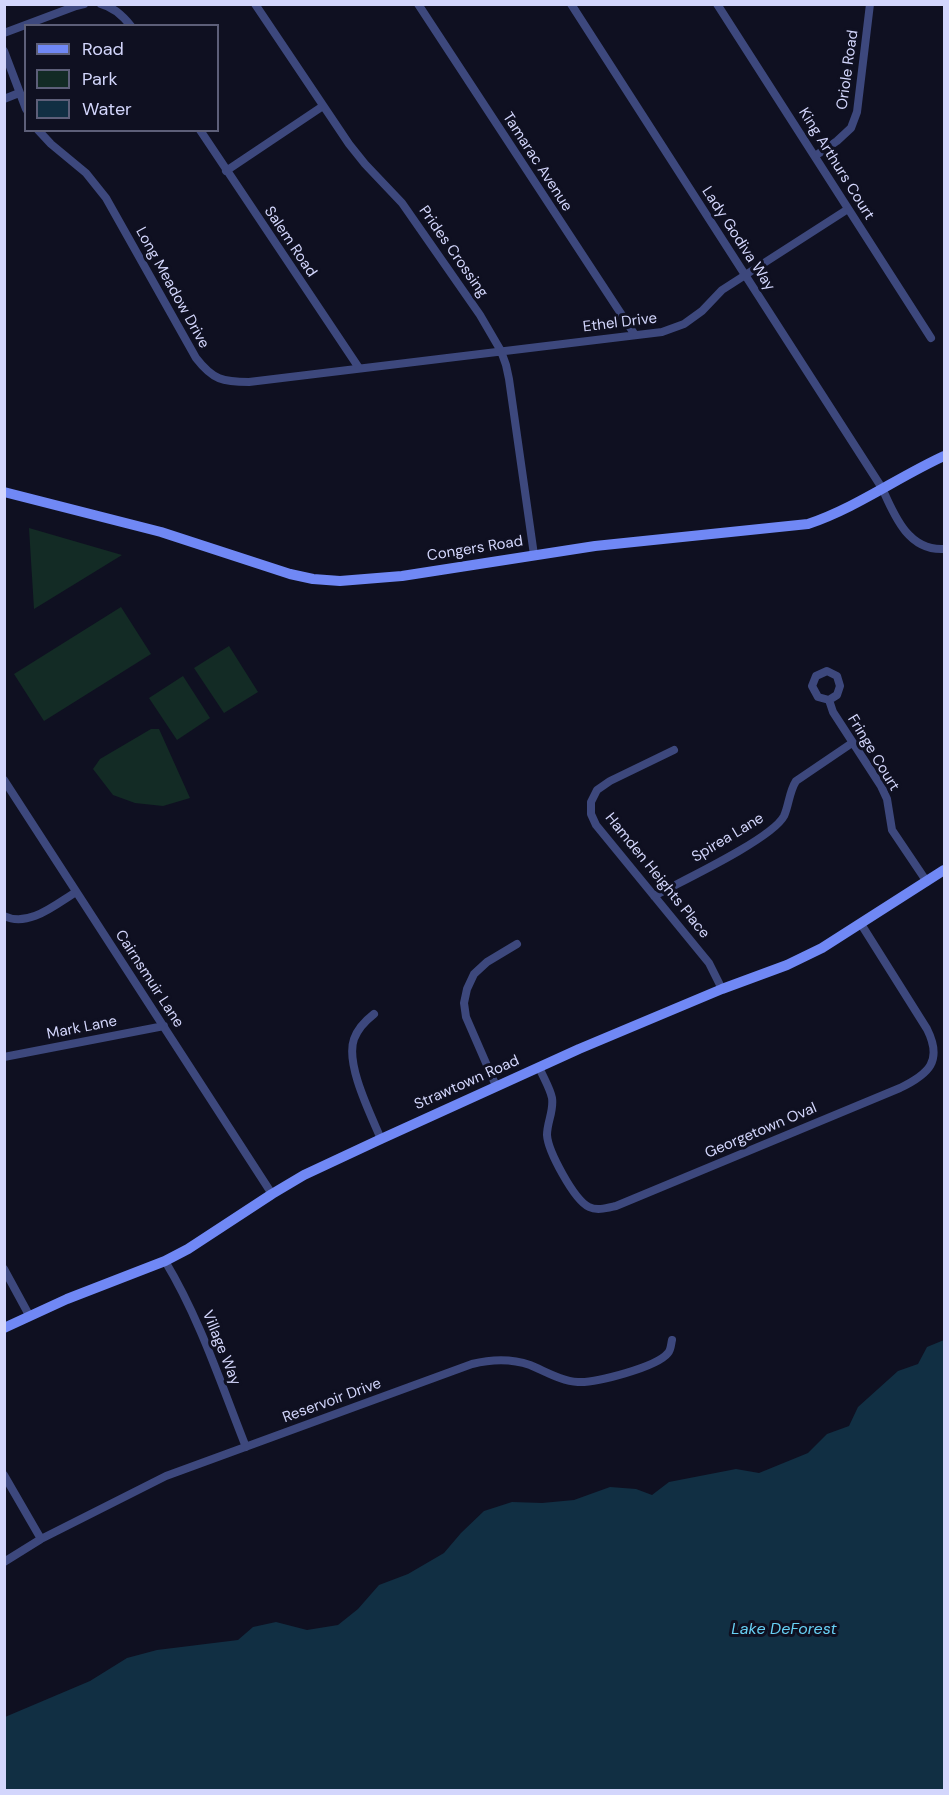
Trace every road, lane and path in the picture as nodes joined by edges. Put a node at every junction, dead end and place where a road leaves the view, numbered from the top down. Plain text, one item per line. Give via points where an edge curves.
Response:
1 (84, 4) edge
2 (101, 4) edge
3 (255, 4) edge
4 (418, 4) edge
5 (571, 4) edge
6 (717, 4) edge
7 (870, 4) edge
8 (28, 24) edge
9 (129, 24) edge
10 (24, 26) edge
11 (4, 33) edge
12 (4, 51) edge
13 (19, 93) junction
14 (4, 99) edge
15 (24, 104) edge
16 (323, 105) junction
17 (40, 132) edge
18 (201, 132) edge
19 (815, 156) junction
20 (226, 171) junction
21 (848, 209) junction
22 (745, 275) junction
23 (634, 335) junction
24 (931, 338) dead end
25 (501, 351) junction
26 (358, 368) junction
27 (945, 456) edge
28 (882, 488) junction
29 (4, 492) edge
30 (945, 549) edge
31 (534, 555) junction
32 (830, 700) dead end
33 (852, 742) junction
34 (674, 750) dead end
35 (4, 780) edge
36 (945, 870) edge
37 (927, 882) junction
38 (76, 892) junction
39 (654, 896) junction
40 (4, 916) edge
41 (861, 924) junction
42 (517, 944) dead end
43 (722, 989) junction
44 (374, 1014) dead end
45 (164, 1026) junction
46 (4, 1057) edge
47 (539, 1067) junction
48 (496, 1086) junction
49 (381, 1139) junction
50 (272, 1194) junction
51 (165, 1261) junction
52 (4, 1269) edge
53 (29, 1315) junction
54 (4, 1329) edge
55 (672, 1340) dead end
56 (246, 1447) junction
57 (4, 1475) edge
58 (41, 1539) junction
59 (4, 1562) edge

1 - 8 street
2 - 9 street via 120,13
3 - 16 street, Prides Crossing
4 - 23 street, Tamarac Avenue
5 - 22 street, Lady Godiva Way
6 - 19 street, King Arthurs Court
7 - 19 street, Oriole Road via 857,112 851,128
10 - 11 street
12 - 13 street
13 - 14 street
13 - 15 street
16 - 20 street
16 - 25 street, Prides Crossing via 360,158 402,202
17 - 26 street, Long Meadow Drive via 97,185 206,371 219,379 249,382
18 - 20 street, Salem Road
19 - 21 street, King Arthurs Court
20 - 26 street, Salem Road
21 - 22 street, Ethel Drive
21 - 24 street, King Arthurs Court
22 - 23 street, Ethel Drive via 684,324 662,332
22 - 28 street, Lady Godiva Way
23 - 25 street, Ethel Drive
25 - 26 street, Long Meadow Drive
25 - 31 street, Prides Crossing via 509,379
27 - 28 street, Congers Road
28 - 30 street, Lady Godiva Way via 904,530 918,543
28 - 31 street, Congers Road via 838,513 808,524
29 - 31 street, Congers Road via 161,532 274,570 326,580 378,579
32 - 33 street, Fringe Court
33 - 37 street, Fringe Court via 887,799 892,830
33 - 39 street, Spirea Lane via 796,781 783,817 775,826 716,864
34 - 39 street, Hamden Heights Place via 610,781 597,790 591,802 596,825
35 - 38 street, Cairnsmuir Lane
36 - 37 street, Strawtown Road
37 - 41 street, Strawtown Road
38 - 40 street via 33,917 22,920
38 - 45 street, Cairnsmuir Lane
39 - 43 street, Hamden Heights Place via 709,963
41 - 43 street, Strawtown Road via 787,965
41 - 47 street, Georgetown Oval via 934,1041 929,1068 920,1079 900,1088 602,1209 589,1208 578,1199 548,1143 552,1097
42 - 48 street via 474,975 464,1003 466,1017
43 - 47 street, Strawtown Road
44 - 49 street via 358,1030 352,1057
45 - 46 street, Mark Lane
45 - 50 street, Cairnsmuir Lane
47 - 48 street, Strawtown Road
48 - 49 street, Strawtown Road
49 - 50 street, Strawtown Road
50 - 51 street, Strawtown Road
51 - 53 street, Strawtown Road
51 - 56 street, Village Way via 183,1290
52 - 53 street
53 - 54 street, Strawtown Road
55 - 56 street, Reservoir Drive via 669,1353 660,1359 597,1382 576,1382 510,1360 472,1364
56 - 58 street, Reservoir Drive via 166,1476
57 - 58 street
58 - 59 street, Reservoir Drive

